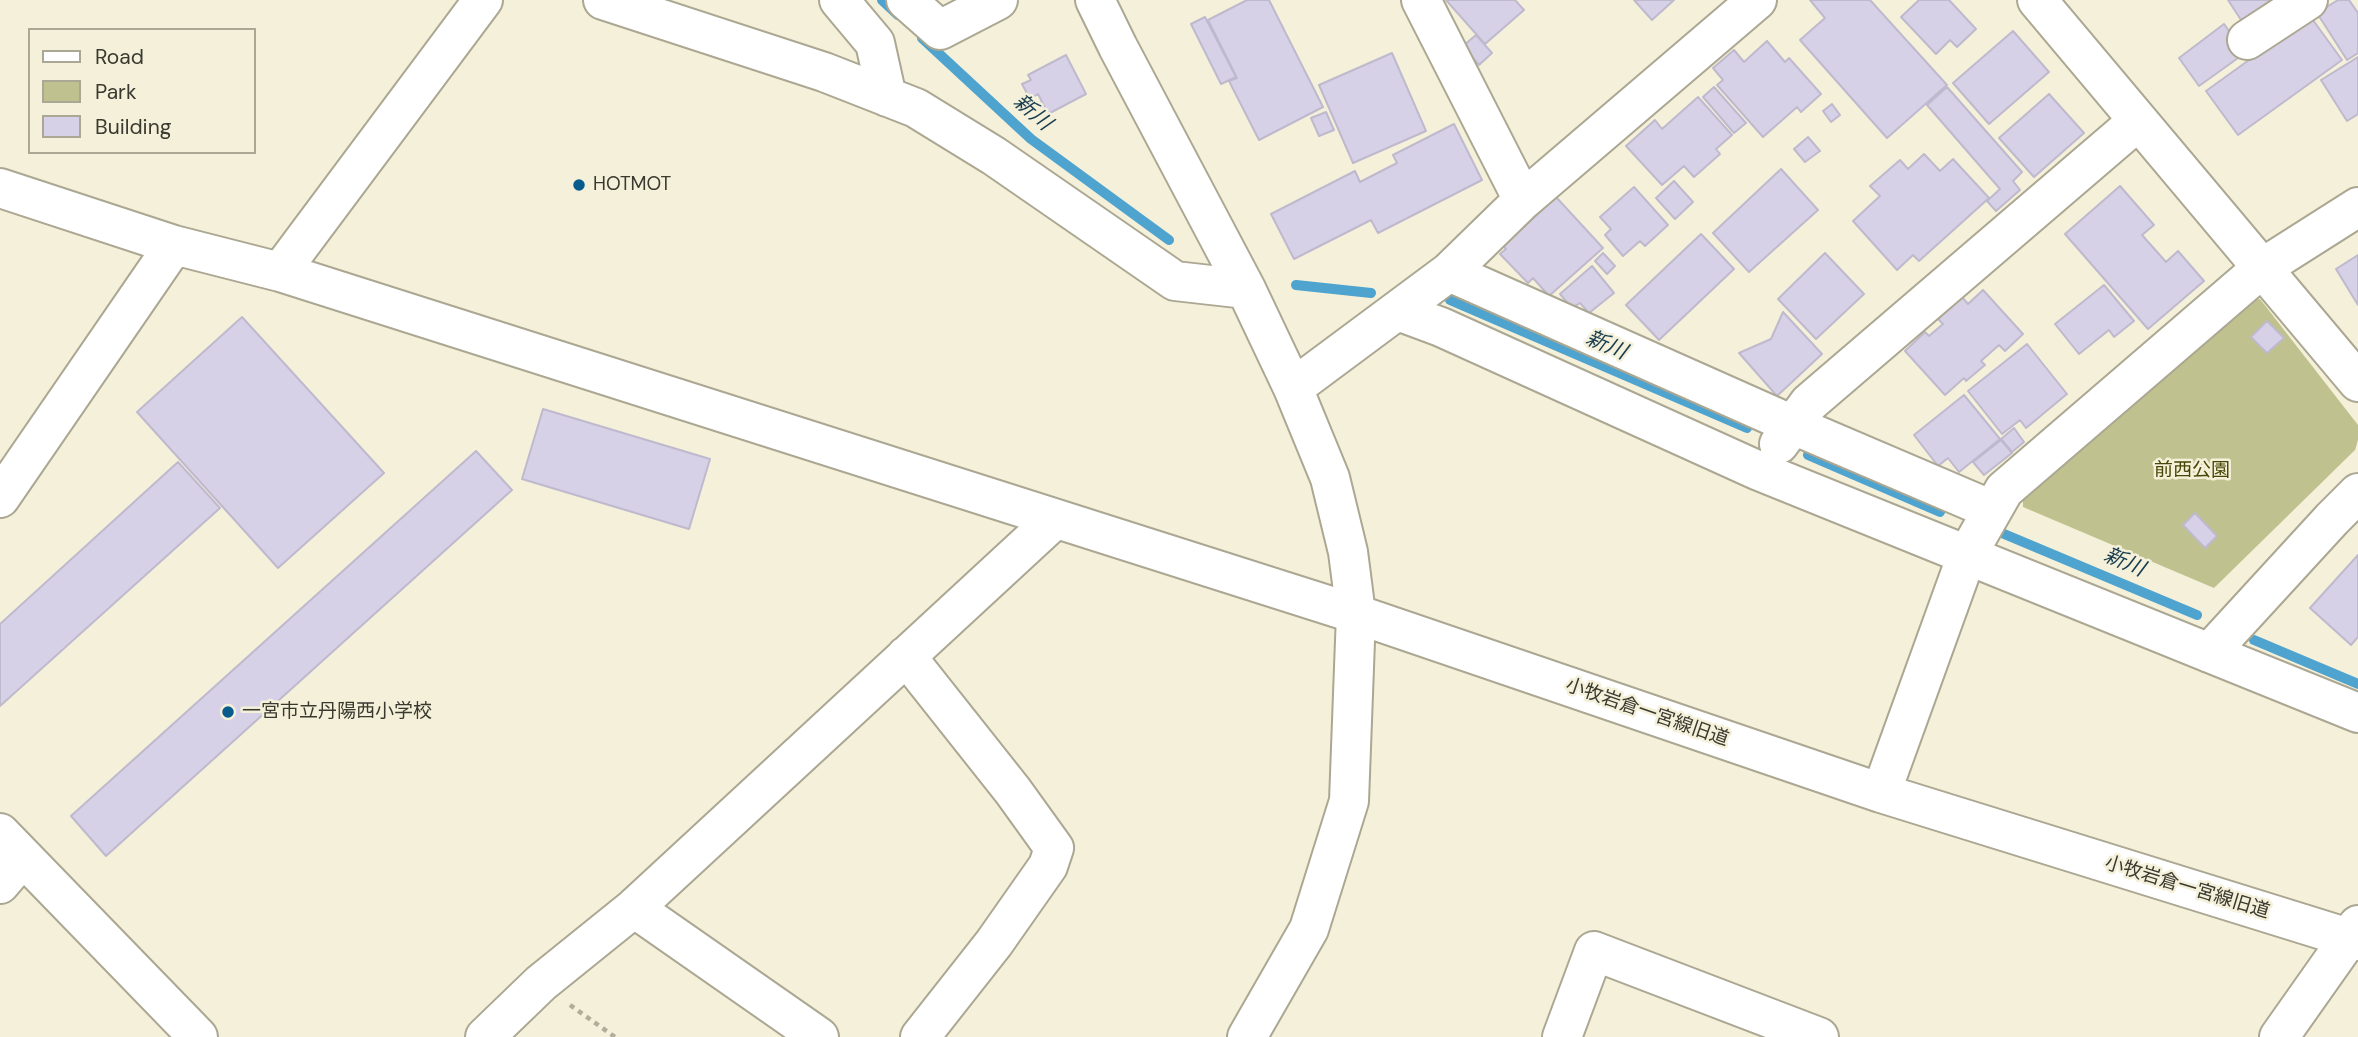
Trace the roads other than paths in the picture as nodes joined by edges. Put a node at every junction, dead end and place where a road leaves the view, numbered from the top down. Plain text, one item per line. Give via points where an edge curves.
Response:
1 (483, 0) edge
2 (603, 0) edge
3 (839, 0) edge
4 (906, 0) edge
5 (998, 0) edge
6 (1096, 0) edge
7 (1421, 0) edge
8 (1757, 0) edge
9 (2037, 0) edge
10 (2308, 0) edge
11 (2247, 40) dead end
12 (887, 97) junction
13 (2138, 121) junction
14 (0, 188) edge
15 (1523, 200) junction
16 (2358, 207) edge
17 (174, 245) junction
18 (2262, 268) junction
19 (280, 272) junction
20 (1449, 272) junction
21 (1246, 289) junction
22 (1398, 311) junction
23 (2358, 382) edge
24 (1293, 388) junction
25 (1793, 425) junction
26 (1759, 471) junction
27 (2358, 493) edge
28 (1, 497) edge
29 (1992, 510) junction
30 (1055, 519) junction
31 (1967, 555) junction
32 (1356, 614) junction
33 (2209, 653) junction
34 (906, 656) junction
35 (2358, 713) edge
36 (1881, 793) junction
37 (7, 858) edge
38 (634, 908) junction
39 (2355, 935) edge
40 (198, 1037) edge
41 (485, 1037) edge
42 (819, 1037) edge
43 (920, 1037) edge
44 (1247, 1037) edge
45 (1562, 1037) edge
46 (1819, 1037) edge
47 (2279, 1037) edge

1 - 19 street
2 - 12 street
3 - 12 street via 875,43
4 - 5 street via 940,30
6 - 21 street
7 - 15 street
8 - 15 street
9 - 13 street
10 - 11 street
12 - 21 street via 916,108 994,156 1175,281
13 - 18 street
13 - 25 street via 1809,403
14 - 17 street, 小牧岩倉一宮線旧道
15 - 20 street
16 - 18 street
17 - 19 street, 小牧岩倉一宮線旧道
17 - 28 street
18 - 23 street
18 - 29 street via 2004,490
19 - 30 street, 小牧岩倉一宮線旧道
20 - 22 street
20 - 25 street
21 - 24 street
22 - 24 street
22 - 26 street
24 - 32 street via 1329,478 1348,552
25 - 26 street
25 - 29 street
26 - 31 street
27 - 33 street
29 - 31 street
30 - 32 street, 小牧岩倉一宮線旧道
30 - 34 street
31 - 33 street
31 - 36 street
32 - 36 street, 小牧岩倉一宮線旧道
32 - 44 street via 1349,801 1309,929
33 - 35 street
34 - 38 street
34 - 43 street via 1054,848 1048,866 994,943
36 - 39 street, 小牧岩倉一宮線旧道
37 - 40 street
38 - 41 street via 541,983
38 - 42 street
39 - 47 street
45 - 46 street via 1594,951

